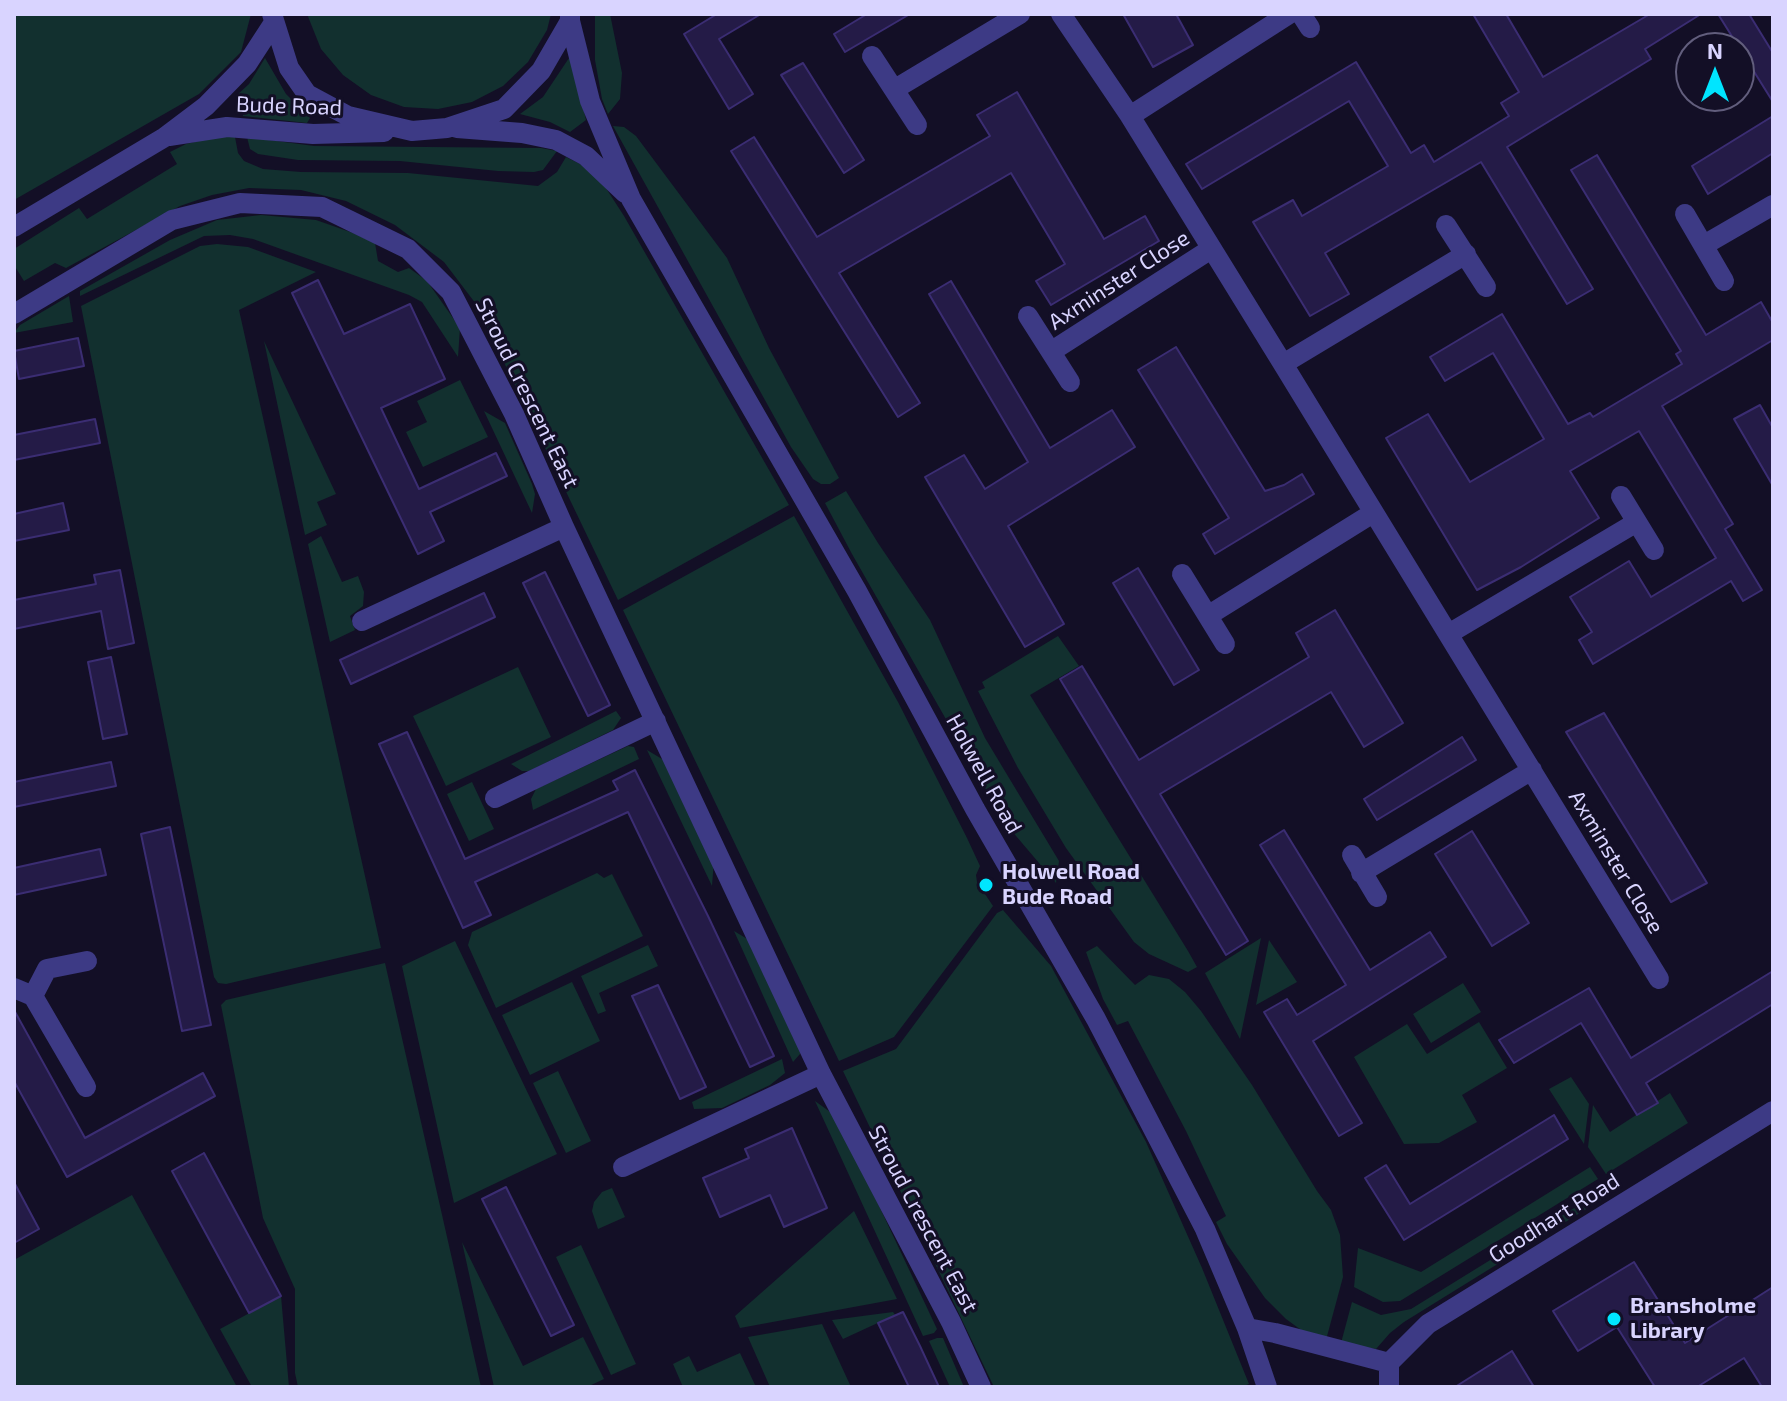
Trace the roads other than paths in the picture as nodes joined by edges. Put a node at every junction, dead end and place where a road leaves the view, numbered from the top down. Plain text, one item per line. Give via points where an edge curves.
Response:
1 (1020, 14) edge
2 (1061, 14) edge
3 (1289, 14) edge
4 (570, 18) edge
5 (273, 19) edge
6 (872, 56) dead end
7 (895, 89) junction
8 (1130, 116) junction
9 (917, 125) dead end
10 (447, 128) junction
11 (412, 131) junction
12 (165, 137) junction
13 (631, 199) junction
14 (1773, 205) edge
15 (1685, 214) dead end
16 (17, 225) edge
17 (1446, 225) dead end
18 (1704, 245) junction
19 (1211, 249) junction
20 (1466, 254) junction
21 (1724, 281) dead end
22 (1486, 287) dead end
23 (14, 314) edge
24 (1028, 316) dead end
25 (1052, 351) junction
26 (1283, 364) junction
27 (1070, 382) dead end
28 (1621, 496) dead end
29 (1373, 513) junction
30 (1637, 522) junction
31 (564, 527) junction
32 (1654, 550) dead end
33 (1182, 574) dead end
34 (1209, 615) junction
35 (362, 621) dead end
36 (1450, 633) junction
37 (1225, 644) dead end
38 (656, 721) junction
39 (1532, 770) junction
40 (495, 798) dead end
41 (1377, 897) dead end
42 (87, 961) dead end
43 (1659, 979) dead end
44 (23, 992) edge
45 (821, 1074) junction
46 (86, 1087) dead end
47 (1773, 1111) edge
48 (623, 1167) dead end
49 (1247, 1328) junction
50 (1389, 1363) junction
51 (981, 1387) edge
52 (1267, 1387) edge
53 (1389, 1387) edge

1 - 7 street
2 - 8 street, Axminster Close
3 - 8 street
4 - 10 street via 541,71 504,109
4 - 13 street, Holwell Road via 590,101
5 - 11 street via 289,68 307,94 348,116
5 - 12 street, Bude Road via 247,64 206,106
6 - 7 street
7 - 9 street
8 - 19 street, Axminster Close
10 - 11 street
10 - 13 street, Holwell Road via 556,140 586,156
11 - 12 street, Bude Road via 313,134 227,127
12 - 16 street, Bude Road
13 - 49 street, Holwell Road via 1096,1019 1205,1229
14 - 18 street
15 - 18 street
17 - 20 street
18 - 21 street
19 - 25 street, Axminster Close
19 - 26 street, Axminster Close
20 - 22 street
20 - 26 street
23 - 31 street, Stroud Crescent East via 172,220 240,203 322,207 408,249 451,292
24 - 25 street, Axminster Close
25 - 27 street, Axminster Close
26 - 29 street, Axminster Close
28 - 30 street
29 - 34 street
29 - 36 street, Axminster Close
30 - 32 street
30 - 36 street
31 - 35 street
31 - 38 street, Stroud Crescent East
33 - 34 street
34 - 37 street
36 - 39 street, Axminster Close
38 - 40 street
38 - 45 street, Stroud Crescent East
39 - 41 street via 1356,864
39 - 43 street, Axminster Close
42 - 44 street via 47,969
44 - 46 street
45 - 48 street
45 - 51 street, Stroud Crescent East
47 - 50 street, Goodhart Road via 1428,1324
49 - 50 street
49 - 52 street, Holwell Road
50 - 53 street

